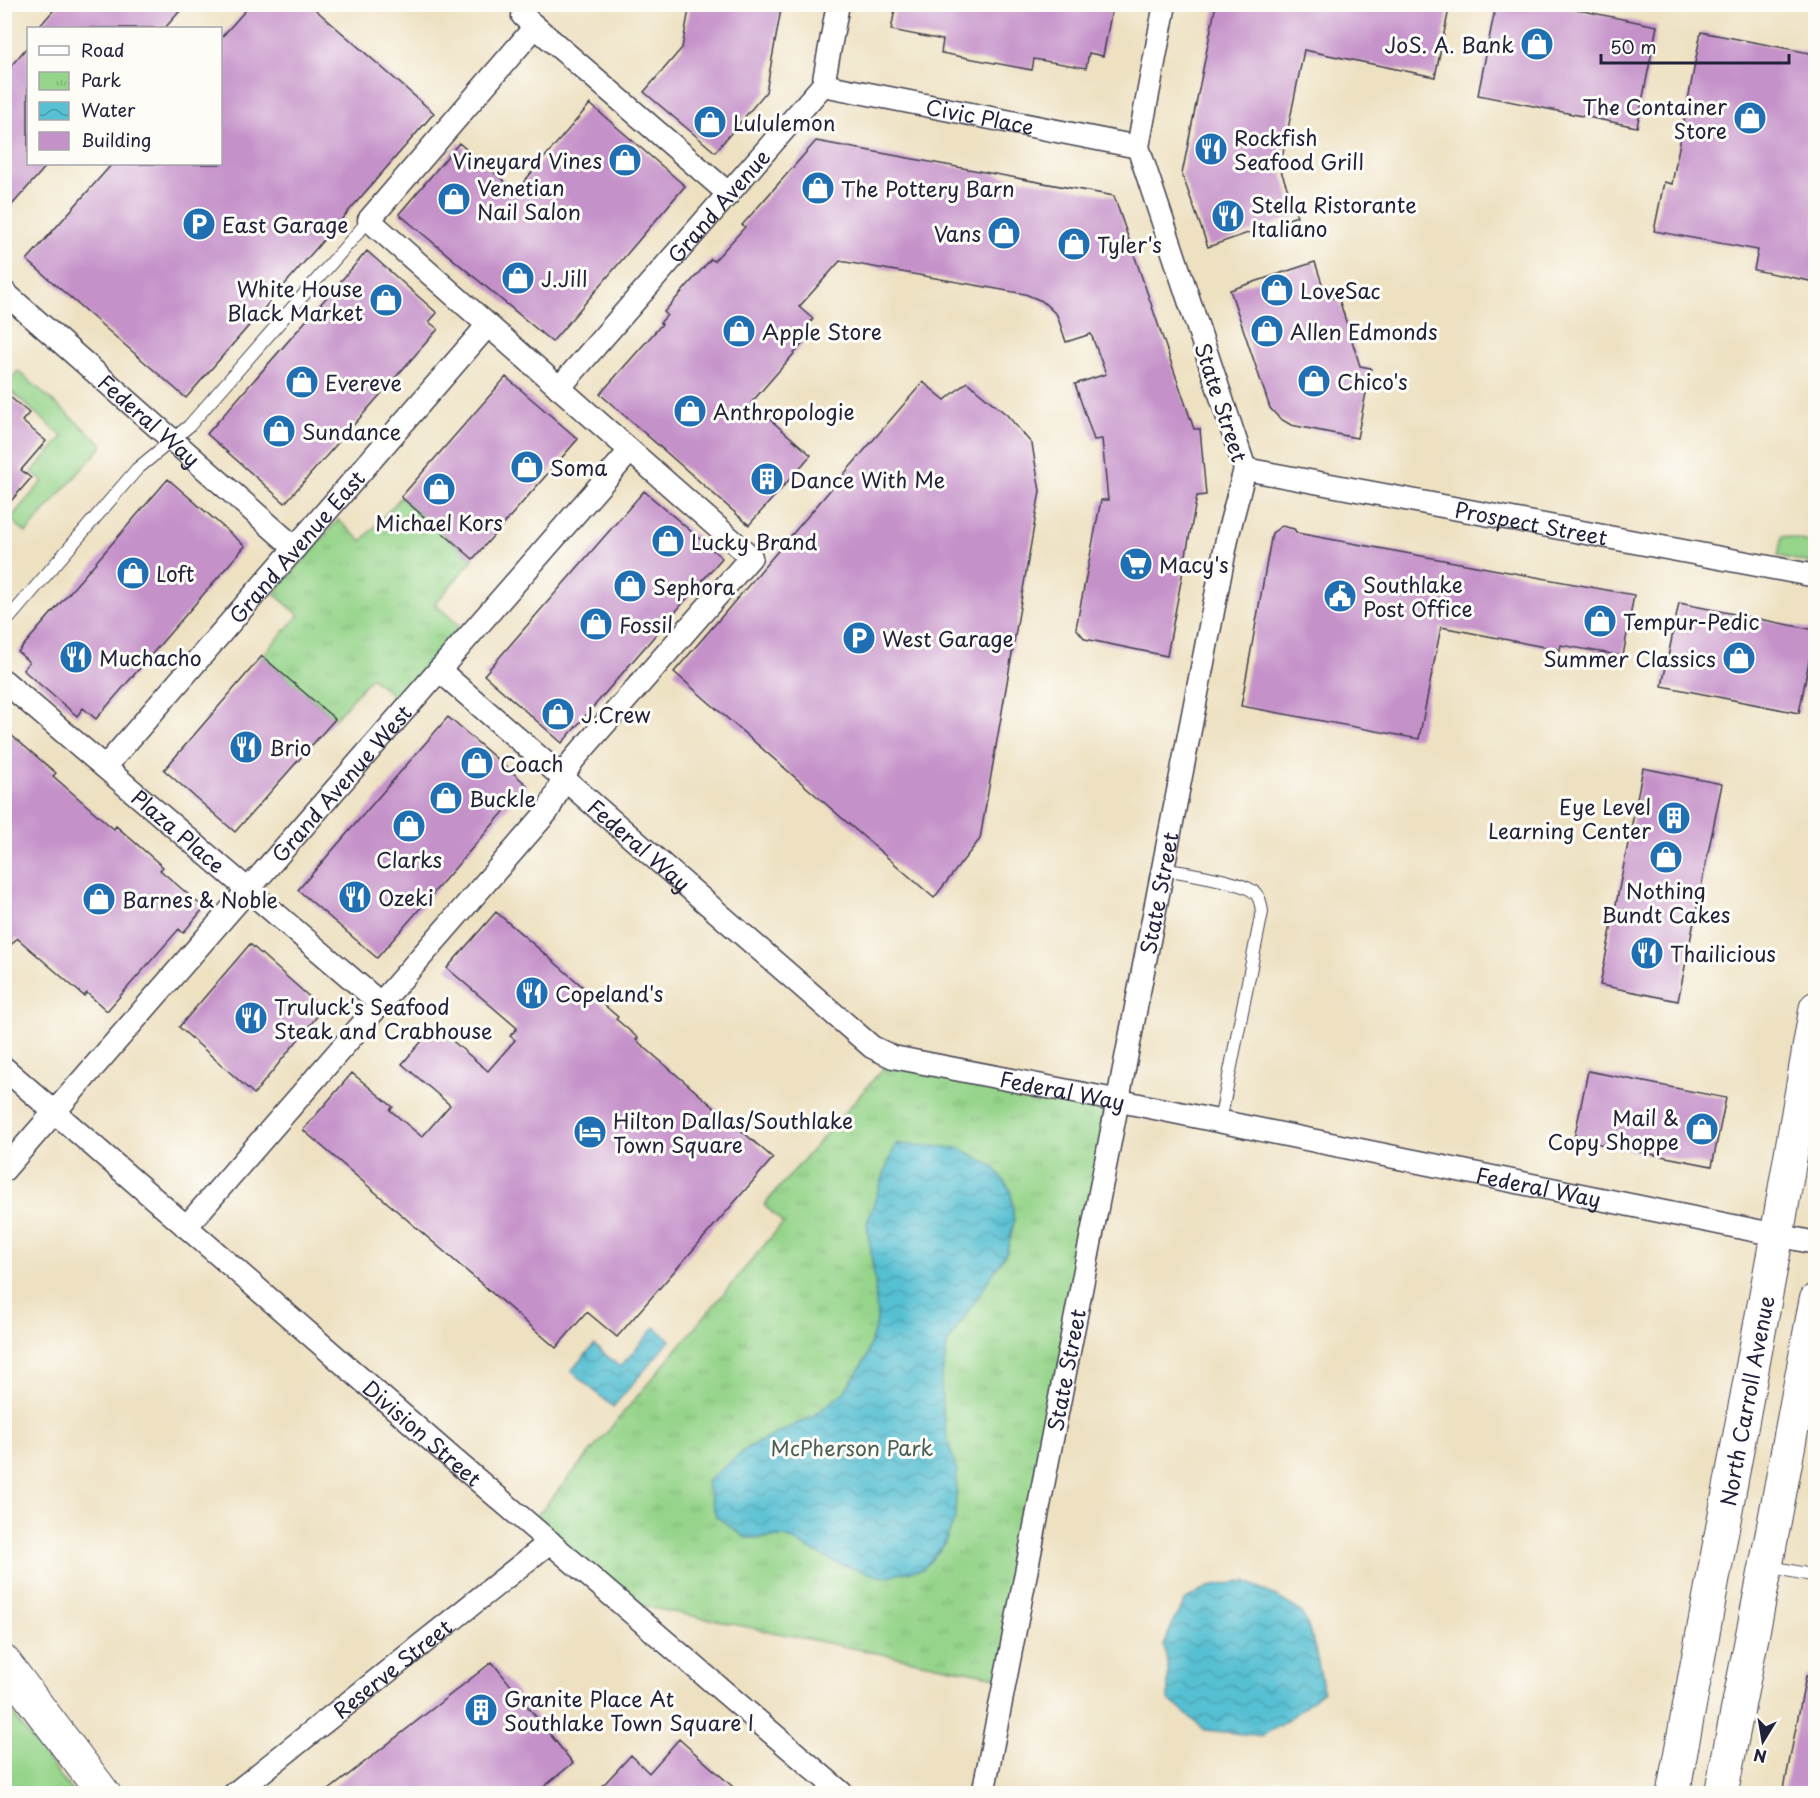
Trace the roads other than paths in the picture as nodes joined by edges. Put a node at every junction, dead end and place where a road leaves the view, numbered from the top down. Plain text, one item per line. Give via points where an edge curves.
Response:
1 (525, 4) edge
2 (838, 4) edge
3 (1165, 4) edge
4 (535, 27) junction
5 (823, 85) junction
6 (1138, 147) junction
7 (729, 194) junction
8 (369, 220) junction
9 (4, 292) edge
10 (489, 325) junction
11 (559, 388) junction
12 (173, 441) junction
13 (630, 451) junction
14 (1245, 470) junction
15 (295, 548) junction
16 (1815, 576) edge
17 (4, 624) edge
18 (439, 670) junction
19 (4, 681) edge
20 (105, 767) junction
21 (563, 778) junction
22 (1164, 869) junction
23 (247, 889) junction
24 (380, 1003) junction
25 (1815, 1008) edge
26 (4, 1068) edge
27 (1120, 1101) junction
28 (54, 1112) junction
29 (1220, 1122) junction
30 (4, 1170) edge
31 (186, 1227) junction
32 (1777, 1235) junction
33 (1815, 1243) edge
34 (1815, 1300) edge
35 (550, 1542) junction
36 (1766, 1566) junction
37 (1815, 1576) edge
38 (4, 1662) edge
39 (104, 1794) edge
40 (234, 1794) edge
41 (843, 1794) edge
42 (983, 1794) edge
43 (1673, 1794) edge
44 (1721, 1794) edge

1 - 4 street via 523,16
2 - 5 street
3 - 6 street, State Street
4 - 7 street
4 - 8 street
5 - 6 street, Civic Place
5 - 7 street, Grand Avenue
6 - 14 street, State Street
7 - 11 street, Grand Avenue
8 - 10 street
8 - 12 lane
9 - 12 street, Federal Way
10 - 11 street
10 - 15 street, Grand Avenue East
11 - 13 street
12 - 15 street, Federal Way
12 - 17 lane via 137,469
13 - 18 street, Grand Avenue West
13 - 21 street via 751,557 574,759
14 - 16 street, Prospect Street
14 - 22 street, State Street via 1228,534
15 - 20 street, Grand Avenue East
18 - 21 street, Federal Way
18 - 23 street, Grand Avenue West
19 - 20 street, Plaza Place
20 - 23 street, Plaza Place
21 - 24 street via 549,810
21 - 27 street, Federal Way via 872,1047 893,1057
22 - 27 street, State Street
22 - 29 lane via 1243,885 1255,892 1260,901 1262,912
23 - 24 street, Plaza Place
23 - 28 street, Grand Avenue West
24 - 31 street
25 - 32 main road, North Carroll Avenue
26 - 28 street, Division Street
27 - 29 street, Federal Way
27 - 42 street, State Street
28 - 30 street, Grand Avenue West
28 - 31 street, Division Street
29 - 32 street, Federal Way
31 - 35 street, Division Street
32 - 33 street, Federal Way
32 - 43 main road, North Carroll Avenue
34 - 36 main road
35 - 40 street, Reserve Street
35 - 41 street, Division Street
36 - 37 lane
36 - 44 main road
38 - 39 main road

